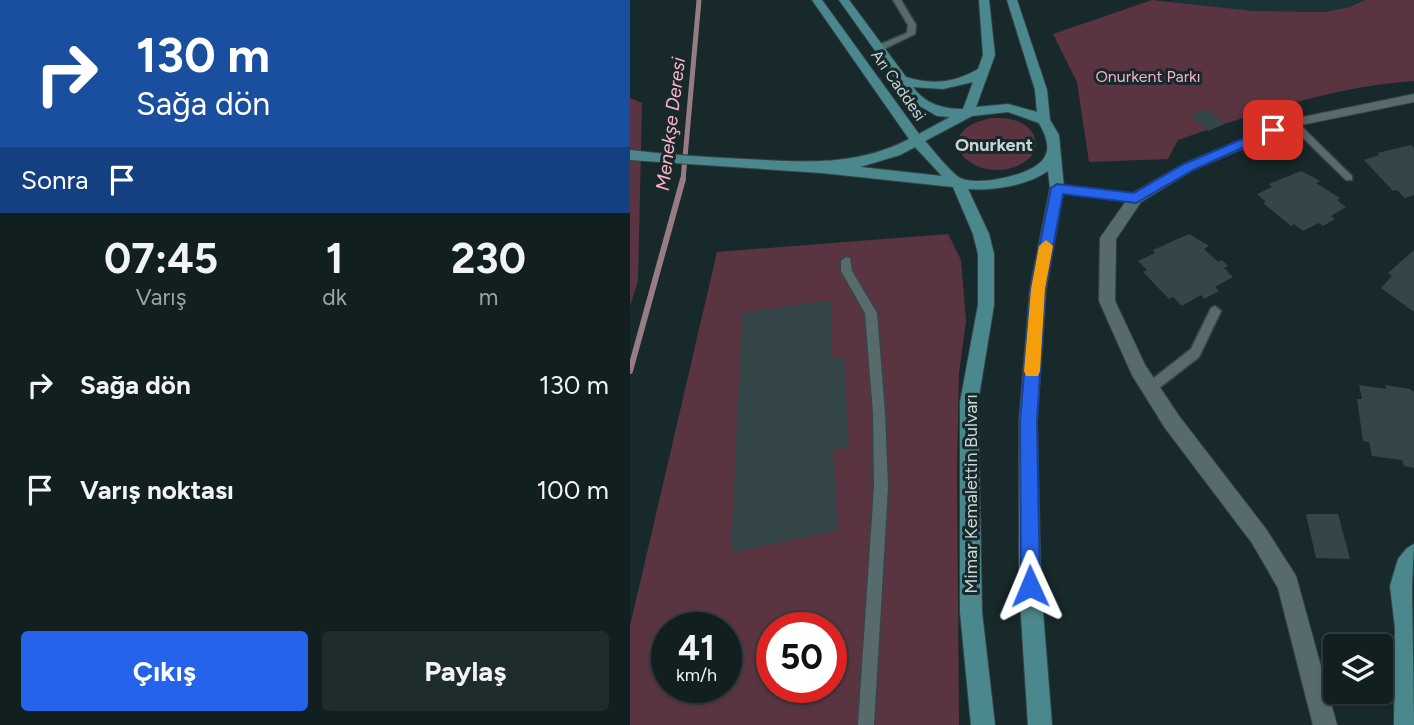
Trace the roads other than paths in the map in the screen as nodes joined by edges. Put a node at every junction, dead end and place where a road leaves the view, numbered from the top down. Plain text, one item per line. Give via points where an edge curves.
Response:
1 (817, 0) edge
2 (844, 0) edge
3 (897, 0) edge
4 (984, 0) edge
5 (1012, 0) edge
6 (879, 48) junction
7 (985, 70) junction
8 (900, 79) junction
9 (1414, 97) edge
10 (968, 113) junction
11 (1044, 120) junction
12 (1293, 123) junction
13 (917, 141) junction
14 (1054, 153) junction
15 (630, 155) edge
16 (822, 168) junction
17 (1349, 178) dead end
18 (959, 185) junction
19 (1057, 188) junction
20 (1136, 198) junction
21 (846, 261) dead end
22 (1215, 311) dead end
23 (1150, 388) junction
24 (1414, 555) edge
25 (1409, 619) edge
26 (866, 725) edge
27 (984, 725) edge
28 (1040, 725) edge
29 (1325, 725) edge
30 (1406, 725) edge

1 - 13 main road, Arı Caddesi
2 - 6 main road, Arı Caddesi
3 - 6 lane via 912,25 911,34
4 - 7 main road via 989,55
5 - 11 main road via 1041,90
6 - 8 main road, Arı Caddesi
7 - 8 main road via 949,86
7 - 10 main road
8 - 10 main road, Arı Caddesi via 926,106 942,113
9 - 12 street
10 - 11 main road via 1008,108
10 - 13 main road
11 - 14 main road
12 - 17 lane
12 - 20 street via 1188,167
13 - 16 main road via 859,163
13 - 18 main road, Arı Caddesi
14 - 18 main road via 1046,166 1018,180 990,186
14 - 19 main road
15 - 16 main road
16 - 18 main road
18 - 27 main road, Mimar Kemalettin Bulvarı via 986,254 986,305 969,402 971,612
19 - 20 lane
19 - 28 main road via 1038,289 1028,422 1030,586
20 - 23 street via 1108,238 1107,301
21 - 26 lane via 847,271 872,313 878,401 881,487
22 - 23 lane via 1195,353
23 - 29 street via 1259,536 1288,584
24 - 25 main road via 1401,586
25 - 30 main road

